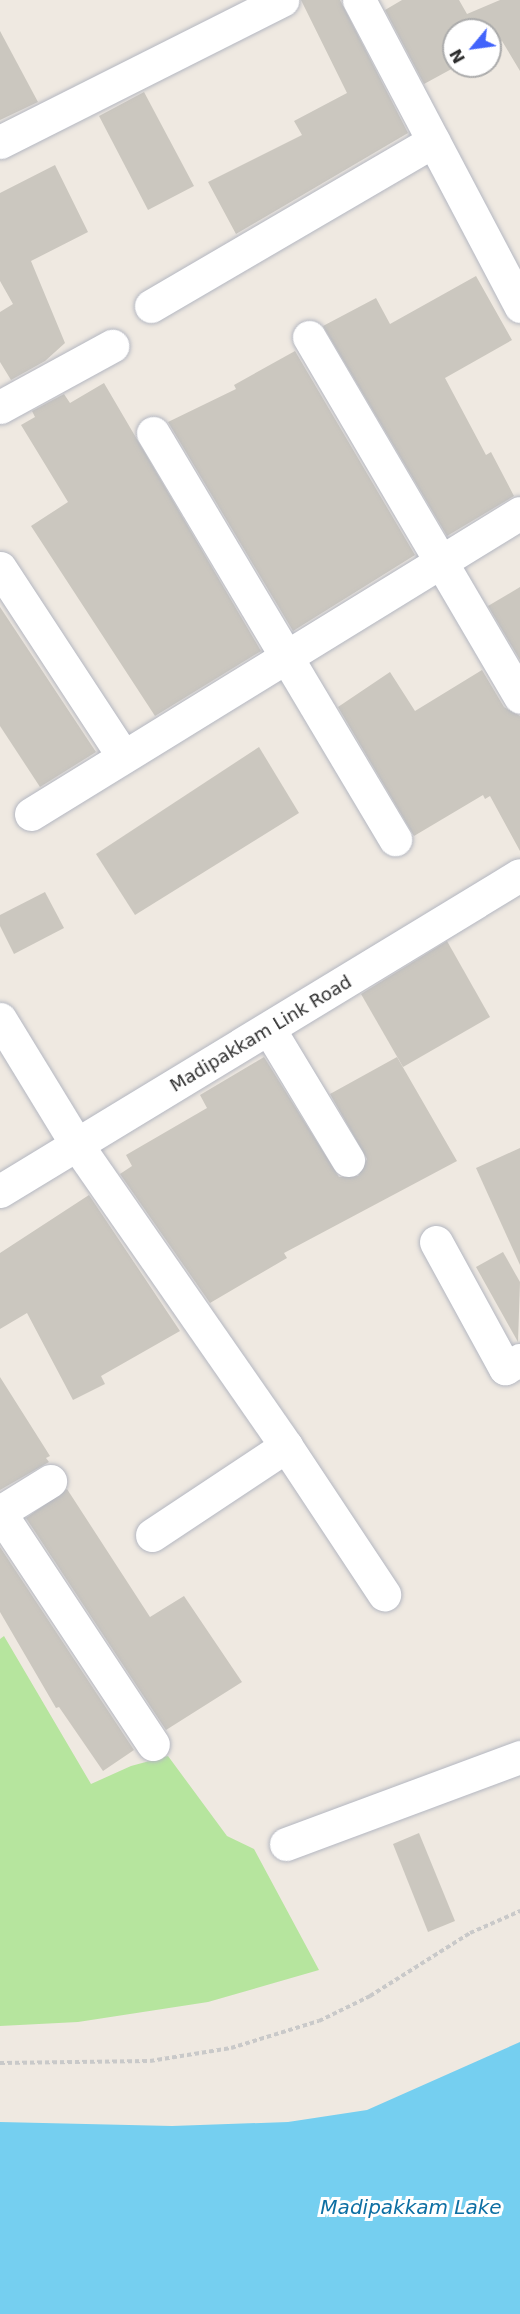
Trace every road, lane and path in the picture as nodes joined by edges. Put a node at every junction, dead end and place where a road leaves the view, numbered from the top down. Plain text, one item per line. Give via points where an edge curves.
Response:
1 (282, 0) edge
2 (359, 0) edge
3 (433, 141) junction
4 (0, 142) edge
5 (151, 306) dead end
6 (520, 306) edge
7 (309, 337) dead end
8 (112, 346) dead end
9 (0, 407) edge
10 (153, 432) dead end
11 (520, 513) edge
12 (441, 562) junction
13 (0, 567) edge
14 (286, 656) junction
15 (520, 697) edge
16 (123, 756) junction
17 (31, 814) dead end
18 (395, 839) dead end
19 (520, 875) edge
20 (0, 1019) edge
21 (269, 1029) junction
22 (78, 1144) junction
23 (348, 1160) dead end
24 (0, 1191) edge
25 (436, 1242) dead end
26 (520, 1360) edge
27 (286, 1446) junction
28 (50, 1481) dead end
29 (0, 1512) edge
30 (152, 1535) dead end
31 (384, 1594) dead end
32 (153, 1744) dead end
33 (520, 1757) edge
34 (286, 1844) dead end
35 (520, 1911) edge
36 (0, 2063) edge

1 - 4 street
2 - 3 street
3 - 5 street
3 - 6 street
7 - 12 street
8 - 9 street
10 - 14 street
11 - 12 street
12 - 14 street
12 - 15 street
13 - 16 street
14 - 16 street
14 - 18 street
16 - 17 street
19 - 21 street, Madipakkam Link Road
20 - 22 street
21 - 22 street, Madipakkam Link Road
21 - 23 street
22 - 24 street, Madipakkam Link Road
22 - 27 street
25 - 26 street via 505,1368
27 - 30 street
27 - 31 street
28 - 29 street
29 - 32 street
33 - 34 street
35 - 36 path via 470,1933 370,1996 319,2021 231,2048 150,2061

